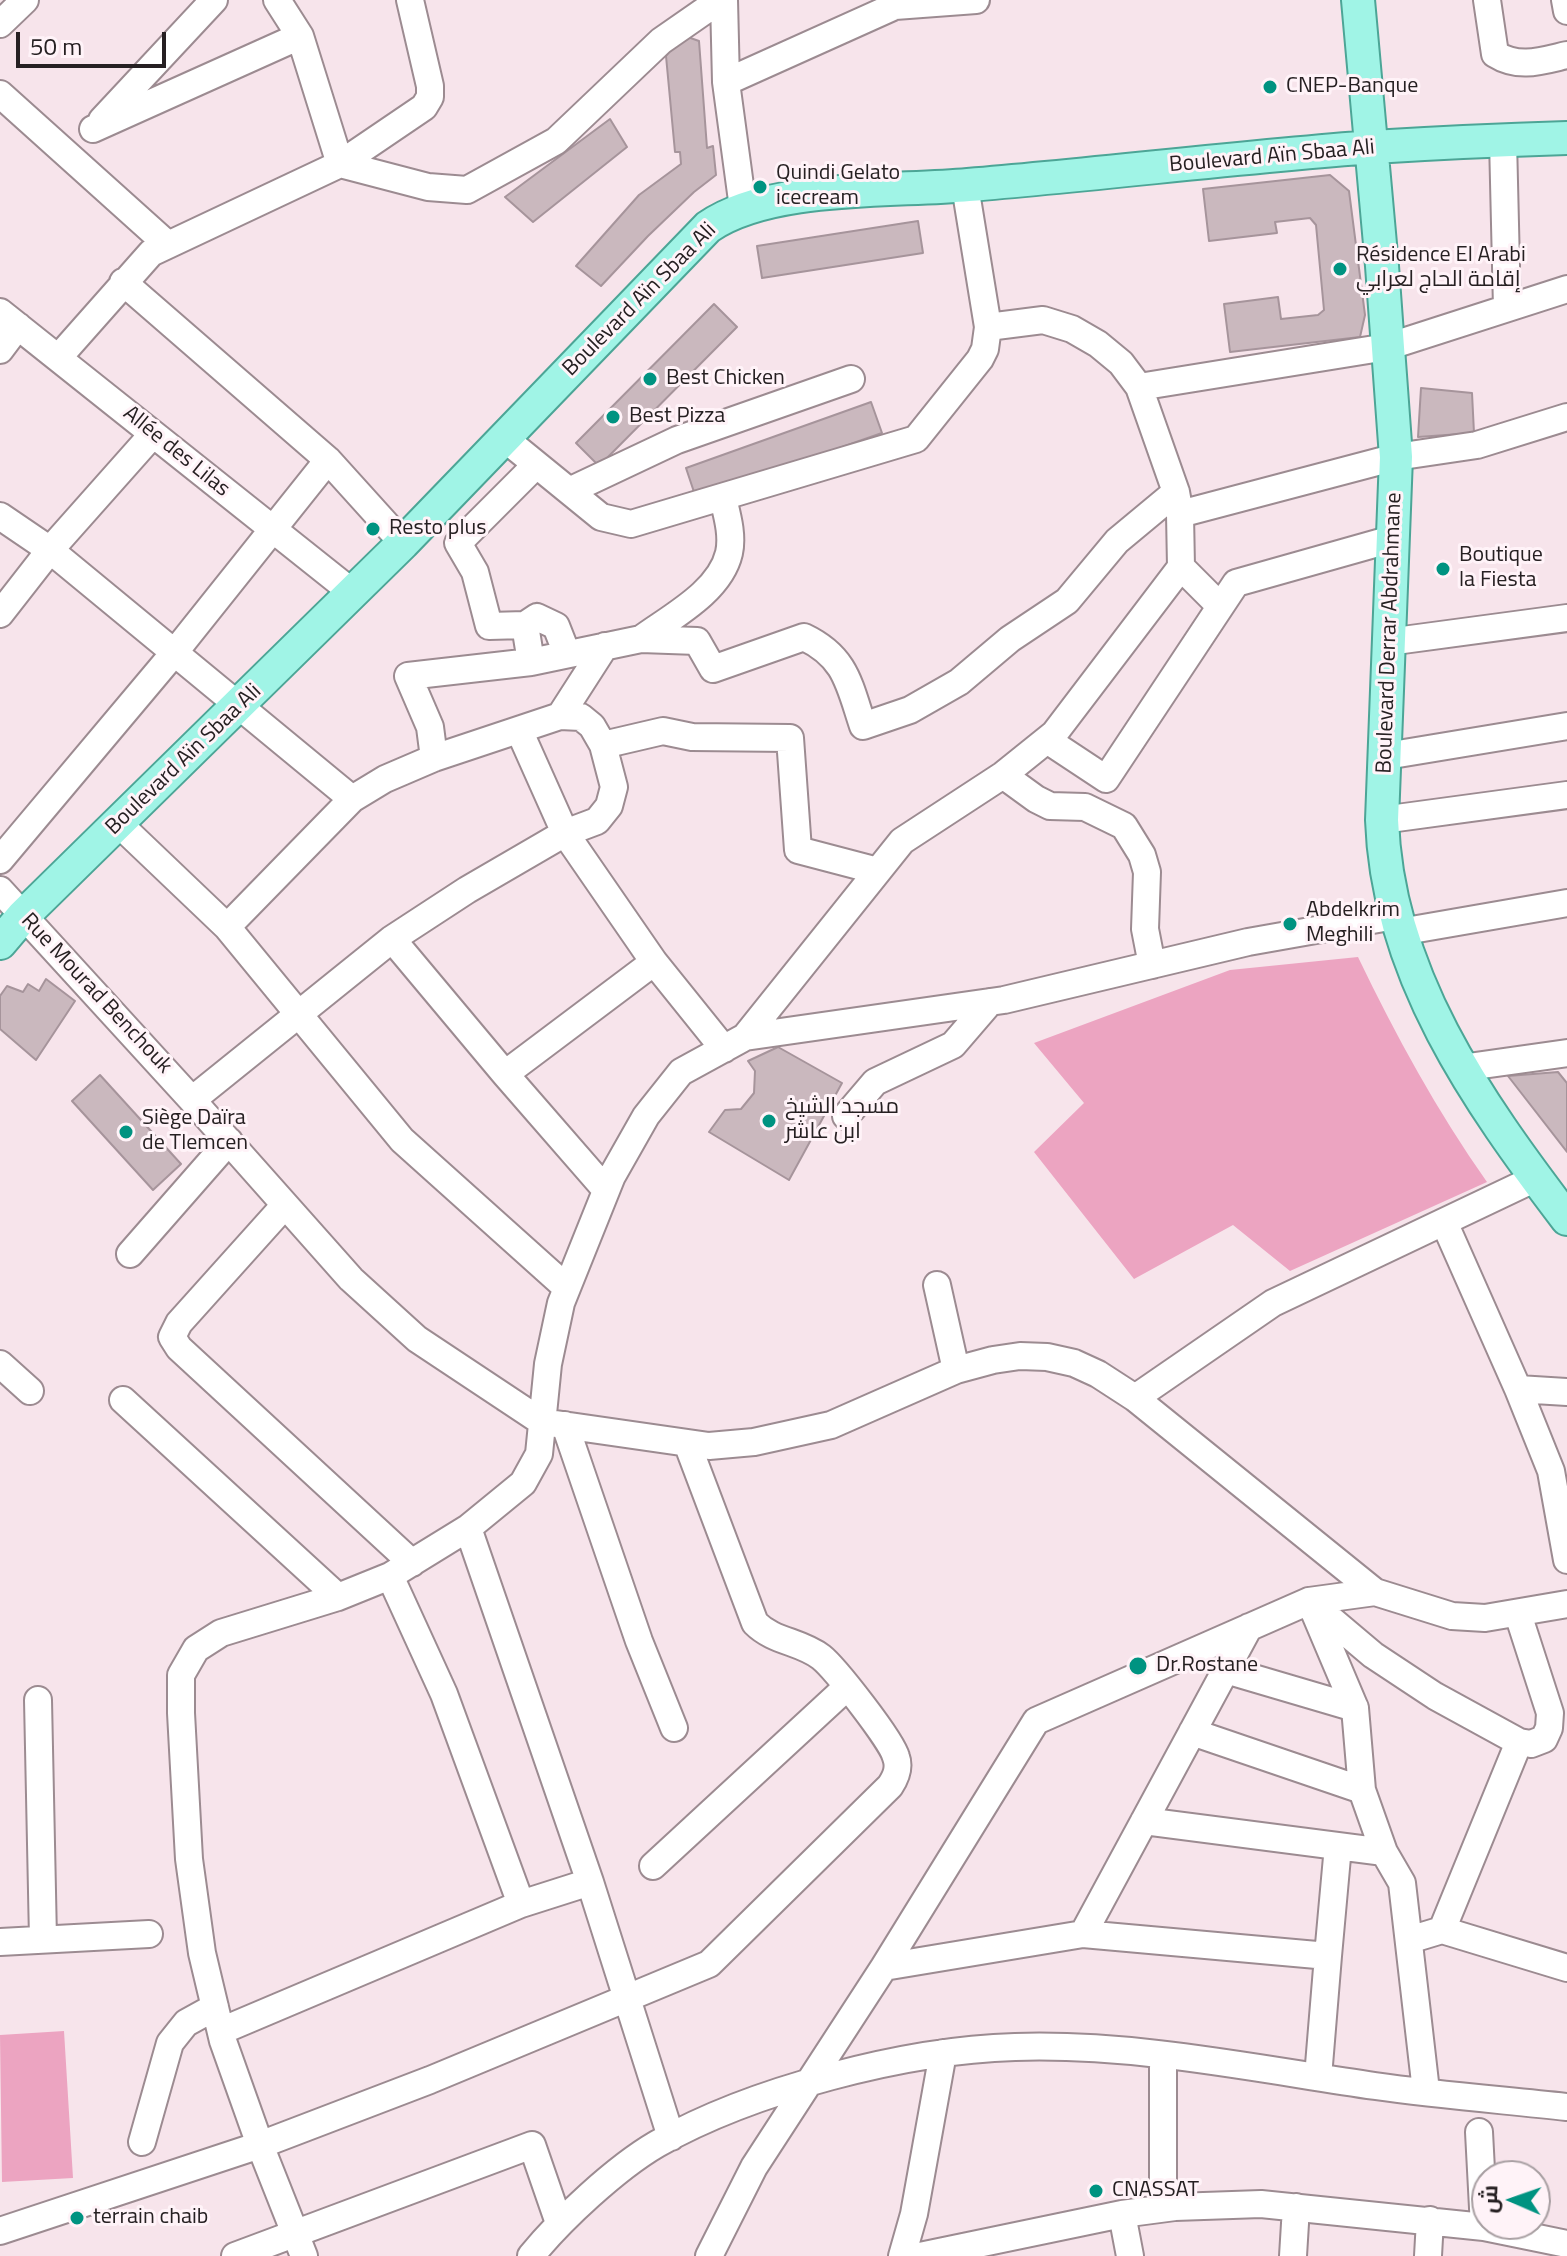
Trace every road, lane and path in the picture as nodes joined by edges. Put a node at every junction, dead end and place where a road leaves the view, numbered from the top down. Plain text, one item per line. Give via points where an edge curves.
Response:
1 (25, 0) edge
2 (214, 0) edge
3 (277, 0) edge
4 (410, 0) edge
5 (722, 0) edge
6 (976, 0) edge
7 (1358, 0) edge
8 (1487, 0) edge
9 (1565, 0) edge
10 (1567, 11) edge
11 (0, 24) edge
12 (300, 36) junction
13 (1567, 55) edge
14 (726, 82) junction
15 (0, 94) edge
16 (93, 129) junction
17 (1567, 138) edge
18 (1503, 140) junction
19 (1372, 147) junction
20 (61, 149) junction
21 (340, 164) junction
22 (965, 186) junction
23 (743, 208) junction
24 (168, 245) junction
25 (123, 282) junction
26 (1567, 289) edge
27 (1507, 308) junction
28 (9, 319) edge
29 (988, 327) junction
30 (1387, 347) junction
31 (0, 350) edge
32 (58, 358) junction
33 (851, 379) dead end
34 (1139, 387) junction
35 (1567, 419) edge
36 (153, 434) junction
37 (504, 438) junction
38 (1396, 457) junction
39 (328, 460) junction
40 (536, 465) junction
41 (569, 491) junction
42 (723, 498) junction
43 (1178, 503) junction
44 (0, 516) edge
45 (272, 529) junction
46 (1392, 539) junction
47 (403, 543) junction
48 (50, 550) junction
49 (1181, 567) junction
50 (353, 593) junction
51 (1219, 605) junction
52 (0, 614) edge
53 (1567, 618) edge
54 (525, 625) junction
55 (641, 639) junction
56 (1388, 642) junction
57 (605, 646) junction
58 (174, 653) junction
59 (567, 654) junction
60 (531, 662) junction
61 (240, 706) junction
62 (560, 716) junction
63 (1567, 726) edge
64 (519, 730) junction
65 (1047, 740) junction
66 (603, 745) junction
67 (1386, 756) junction
68 (434, 758) junction
69 (1003, 775) junction
70 (1567, 795) edge
71 (352, 799) junction
72 (1382, 820) junction
73 (119, 824) junction
74 (565, 833) junction
75 (0, 860) edge
76 (878, 871) junction
77 (0, 890) edge
78 (1567, 903) edge
79 (23, 916) junction
80 (1398, 924) junction
81 (227, 927) junction
82 (392, 939) junction
83 (0, 943) edge
84 (654, 962) junction
85 (1152, 965) junction
86 (990, 1002) junction
87 (297, 1014) junction
88 (734, 1043) junction
89 (1567, 1053) edge
90 (1461, 1068) junction
91 (505, 1074) junction
92 (192, 1100) junction
93 (846, 1116) dead end
94 (229, 1141) junction
95 (1536, 1178) junction
96 (606, 1190) junction
97 (285, 1205) junction
98 (1567, 1219) edge
99 (1444, 1222) junction
100 (130, 1254) dead end
101 (937, 1285) dead end
102 (567, 1288) junction
103 (0, 1364) edge
104 (956, 1370) junction
105 (1518, 1389) junction
106 (30, 1391) dead end
107 (1567, 1392) edge
108 (1135, 1398) junction
109 (123, 1400) dead end
110 (554, 1424) junction
111 (687, 1443) junction
112 (468, 1528) junction
113 (1567, 1560) edge
114 (401, 1570) junction
115 (1375, 1592) junction
116 (338, 1597) junction
117 (1309, 1601) junction
118 (1567, 1604) edge
119 (1518, 1614) junction
120 (1249, 1627) junction
121 (1226, 1670) junction
122 (847, 1687) junction
123 (38, 1700) dead end
124 (1355, 1708) junction
125 (674, 1728) dead end
126 (1192, 1732) junction
127 (1519, 1742) junction
128 (1362, 1790) junction
129 (1144, 1821) junction
130 (1338, 1846) junction
131 (1384, 1852) junction
132 (653, 1866) dead end
133 (590, 1882) junction
134 (521, 1904) junction
135 (1442, 1930) junction
136 (149, 1934) dead end
137 (1083, 1934) junction
138 (43, 1939) junction
139 (1409, 1940) junction
140 (0, 1942) edge
141 (1328, 1956) junction
142 (884, 1967) junction
143 (1567, 1968) edge
144 (626, 1996) junction
145 (218, 2019) junction
146 (943, 2053) junction
147 (1163, 2056) junction
148 (1318, 2077) junction
149 (809, 2083) junction
150 (1426, 2091) junction
151 (1567, 2107) edge
152 (1479, 2132) dead end
153 (671, 2137) junction
154 (142, 2142) dead end
155 (260, 2145) junction
156 (1480, 2160) edge
157 (1296, 2207) junction
158 (1163, 2208) junction
159 (1122, 2214) junction
160 (1430, 2220) junction
161 (559, 2223) junction
162 (1471, 2225) edge
163 (0, 2231) edge
164 (300, 2245) edge
165 (1008, 2246) edge
166 (947, 2253) edge
167 (235, 2256) edge
168 (531, 2256) edge
169 (709, 2256) edge
170 (902, 2256) edge
171 (920, 2256) edge
172 (1130, 2256) edge
173 (1293, 2256) edge
174 (1428, 2256) edge

1 - 11 street
2 - 16 street
3 - 12 street
4 - 21 street via 430,97 424,107
5 - 14 street
5 - 21 street via 661,41 556,141 467,190 428,187
6 - 14 street via 895,6
7 - 19 main road, Boulevard Derrar Abdrahmane
8 - 13 street via 1495,54 1509,63 1531,64
9 - 10 street
12 - 16 street
12 - 21 street
14 - 23 street
15 - 20 street
16 - 20 street
17 - 18 main road, Boulevard Aïn Sbaa Ali
18 - 19 main road, Boulevard Aïn Sbaa Ali
18 - 27 street
19 - 22 main road, Boulevard Aïn Sbaa Ali
19 - 30 main road, Boulevard Derrar Abdrahmane
20 - 24 street
21 - 24 street
22 - 23 main road, Boulevard Aïn Sbaa Ali via 790,197
22 - 29 street
23 - 37 main road, Boulevard Aïn Sbaa Ali via 708,227
24 - 25 street via 151,253
25 - 32 street
25 - 39 street
26 - 27 street
27 - 30 street
28 - 31 street
28 - 32 street, Allée des Lilas
29 - 34 street via 1043,320 1072,329 1121,363
29 - 42 street via 980,359 916,439
30 - 34 street
30 - 38 main road, Boulevard Derrar Abdrahmane
32 - 36 street, Allée des Lilas
33 - 41 street via 677,440
34 - 43 street
35 - 38 street via 1477,445
36 - 45 street, Allée des Lilas
36 - 48 street
37 - 40 street
37 - 47 main road, Boulevard Aïn Sbaa Ali
38 - 43 street
38 - 46 main road, Boulevard Derrar Abdrahmane
39 - 45 street
39 - 47 street
40 - 41 street
40 - 54 street via 458,543 475,572 489,626
41 - 42 street via 601,517 621,523
42 - 55 street via 729,552 722,570 705,591
43 - 49 street
43 - 55 street via 1117,541 1067,601 959,682 910,710 863,726 847,677 826,647 804,637 713,669 697,641
44 - 48 street
45 - 50 street, Allée des Lilas
45 - 58 street
46 - 51 street via 1236,583
46 - 56 main road, Boulevard Derrar Abdrahmane
47 - 50 main road, Boulevard Aïn Sbaa Ali
48 - 52 street
48 - 58 street
49 - 51 street
49 - 65 street
50 - 61 main road, Boulevard Aïn Sbaa Ali
51 - 65 street via 1106,779
53 - 56 street
54 - 59 street via 537,617 556,626
54 - 60 street
55 - 57 street
56 - 67 main road, Boulevard Derrar Abdrahmane
57 - 59 street
57 - 62 street
58 - 61 street
58 - 75 street
59 - 60 street
60 - 68 street via 408,676 430,727
61 - 71 street
61 - 73 main road, Boulevard Aïn Sbaa Ali
62 - 64 street
62 - 66 street via 581,717
63 - 67 street
64 - 68 street
64 - 74 street
65 - 69 street
66 - 74 street via 614,787 609,806 597,821
66 - 76 street via 663,731 692,737 790,738 798,850
67 - 72 main road, Boulevard Derrar Abdrahmane
68 - 71 street
69 - 76 street via 902,841
69 - 85 street via 1050,806 1085,807 1124,826 1147,872 1145,929
70 - 72 street
71 - 81 street
72 - 80 main road, Boulevard Derrar Abdrahmane via 1383,862
73 - 79 main road, Boulevard Aïn Sbaa Ali
73 - 81 street
74 - 82 street
74 - 84 street
76 - 88 street
77 - 79 street, Rue Mourad Benchouk
78 - 80 street
79 - 83 main road, Boulevard Aïn Sbaa Ali
79 - 92 street, Rue Mourad Benchouk
80 - 85 street via 1248,942
80 - 90 main road, Boulevard Derrar Abdrahmane via 1425,997
81 - 87 street
82 - 87 street
82 - 91 street
84 - 88 street
84 - 91 street
85 - 86 street
86 - 88 street
86 - 93 street via 953,1045 875,1082
87 - 92 street
87 - 102 street via 402,1140
88 - 96 street via 681,1072 646,1116
89 - 90 street
90 - 95 main road, Boulevard Derrar Abdrahmane
91 - 96 street
92 - 94 street, Rue Mourad Benchouk
94 - 97 street, Rue Mourad Benchouk
94 - 100 street
95 - 98 main road, Boulevard Derrar Abdrahmane
95 - 99 street
96 - 102 street
97 - 110 street, Rue Mourad Benchouk via 351,1279 417,1339
97 - 114 street via 172,1337
99 - 105 street
99 - 108 street via 1273,1303
101 - 104 street
102 - 110 street via 548,1364
103 - 106 street
104 - 108 street via 1020,1356 1047,1357 1098,1374
104 - 111 street via 831,1425 754,1442
105 - 107 street
105 - 113 street via 1551,1471
108 - 115 street
109 - 116 street
110 - 111 street
110 - 112 street via 528,1476
110 - 125 street
111 - 122 street via 755,1623 771,1637 821,1657
112 - 114 street
112 - 133 street
114 - 116 street
114 - 134 street
115 - 117 street
115 - 119 street via 1452,1616
116 - 145 street via 221,1633 196,1649 181,1675 189,1859
117 - 120 street
117 - 124 street
117 - 127 street via 1373,1655
118 - 119 street
119 - 127 street via 1550,1713 1544,1739
120 - 121 street
120 - 142 street via 1036,1721
121 - 124 street
121 - 126 street
122 - 132 street
122 - 144 street via 896,1756 898,1768 890,1786 709,1964
123 - 138 street
124 - 128 street
126 - 128 street
126 - 129 street
127 - 135 street
128 - 131 street
129 - 130 street
129 - 137 street
130 - 131 street
130 - 141 street
131 - 139 street via 1402,1883
133 - 134 street
133 - 144 street
134 - 145 street
135 - 139 street
135 - 143 street
136 - 138 street
137 - 141 street
137 - 142 street
138 - 140 street
139 - 150 street
141 - 148 street
142 - 149 street
144 - 153 street
144 - 155 street
145 - 154 street via 186,2023 170,2043
145 - 155 street
146 - 147 street via 1017,2047
146 - 149 street
146 - 170 street
147 - 148 street
147 - 158 street
148 - 150 street
149 - 153 street
149 - 169 street via 754,2167
150 - 151 street
152 - 156 street
153 - 161 street
155 - 163 street
155 - 164 street
157 - 158 street
157 - 160 street
157 - 173 street
158 - 159 street
159 - 165 street
159 - 172 street
160 - 162 street
160 - 174 street
161 - 164 street via 532,2145
161 - 168 street
164 - 167 street
165 - 166 street
166 - 171 street

